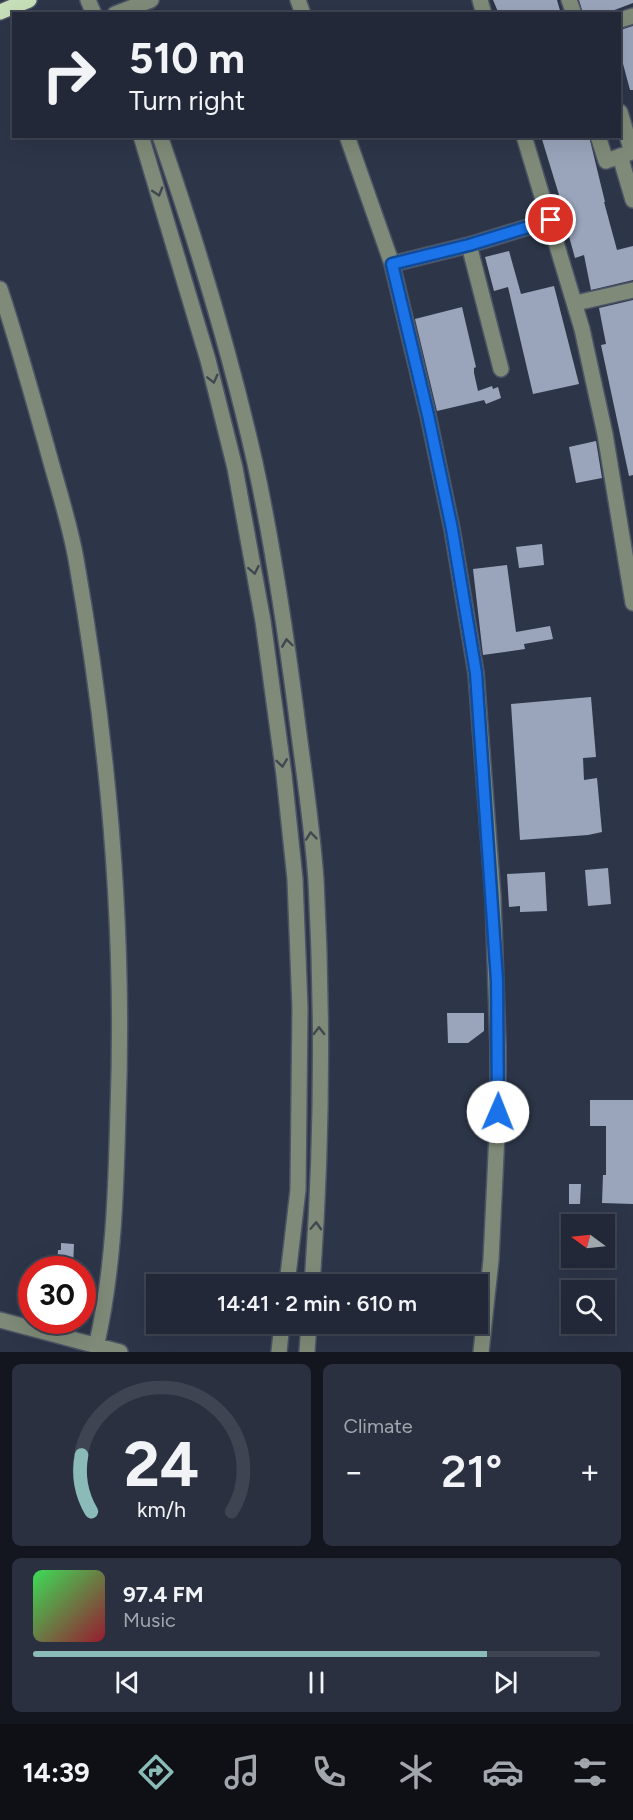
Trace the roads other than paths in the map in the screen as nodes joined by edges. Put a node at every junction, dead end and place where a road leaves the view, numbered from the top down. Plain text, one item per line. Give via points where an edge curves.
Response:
1 (29, 0) edge
2 (151, 0) edge
3 (0, 12) edge
4 (120, 12) edge
5 (621, 115) edge
6 (142, 138) edge
7 (160, 138) edge
8 (348, 138) edge
9 (525, 138) edge
10 (599, 138) edge
11 (620, 156) junction
12 (633, 200) edge
13 (551, 220) junction
14 (469, 245) junction
15 (392, 264) junction
16 (0, 289) edge
17 (633, 290) edge
18 (576, 303) junction
19 (501, 369) dead end
20 (627, 520) edge
21 (633, 603) edge
22 (288, 1274) edge
23 (313, 1274) edge
24 (0, 1320) edge
25 (281, 1334) edge
26 (308, 1334) edge
27 (96, 1347) junction
28 (120, 1352) edge
29 (279, 1352) edge
30 (307, 1352) edge
31 (481, 1352) edge

1 - 3 main road
2 - 4 street
5 - 11 street via 632,152
6 -> 22 street via 208,360 235,468 263,621 284,775 295,879 300,1008 298,1190
23 -> 7 street via 318,1190 320,1008 316,878 284,618 255,464 225,344
8 - 15 street
9 - 13 street
10 - 11 street via 606,161
11 - 12 street
13 - 14 street
13 - 18 street
14 - 15 street
14 - 19 street
15 - 31 street via 452,529 478,696 493,896 498,1046 491,1260
16 - 27 street via 75,556 95,684 111,831 121,1047 114,1211
17 - 18 street
18 - 20 street
20 - 21 street
24 - 27 street
25 - 29 street
26 - 30 street
27 - 28 street

